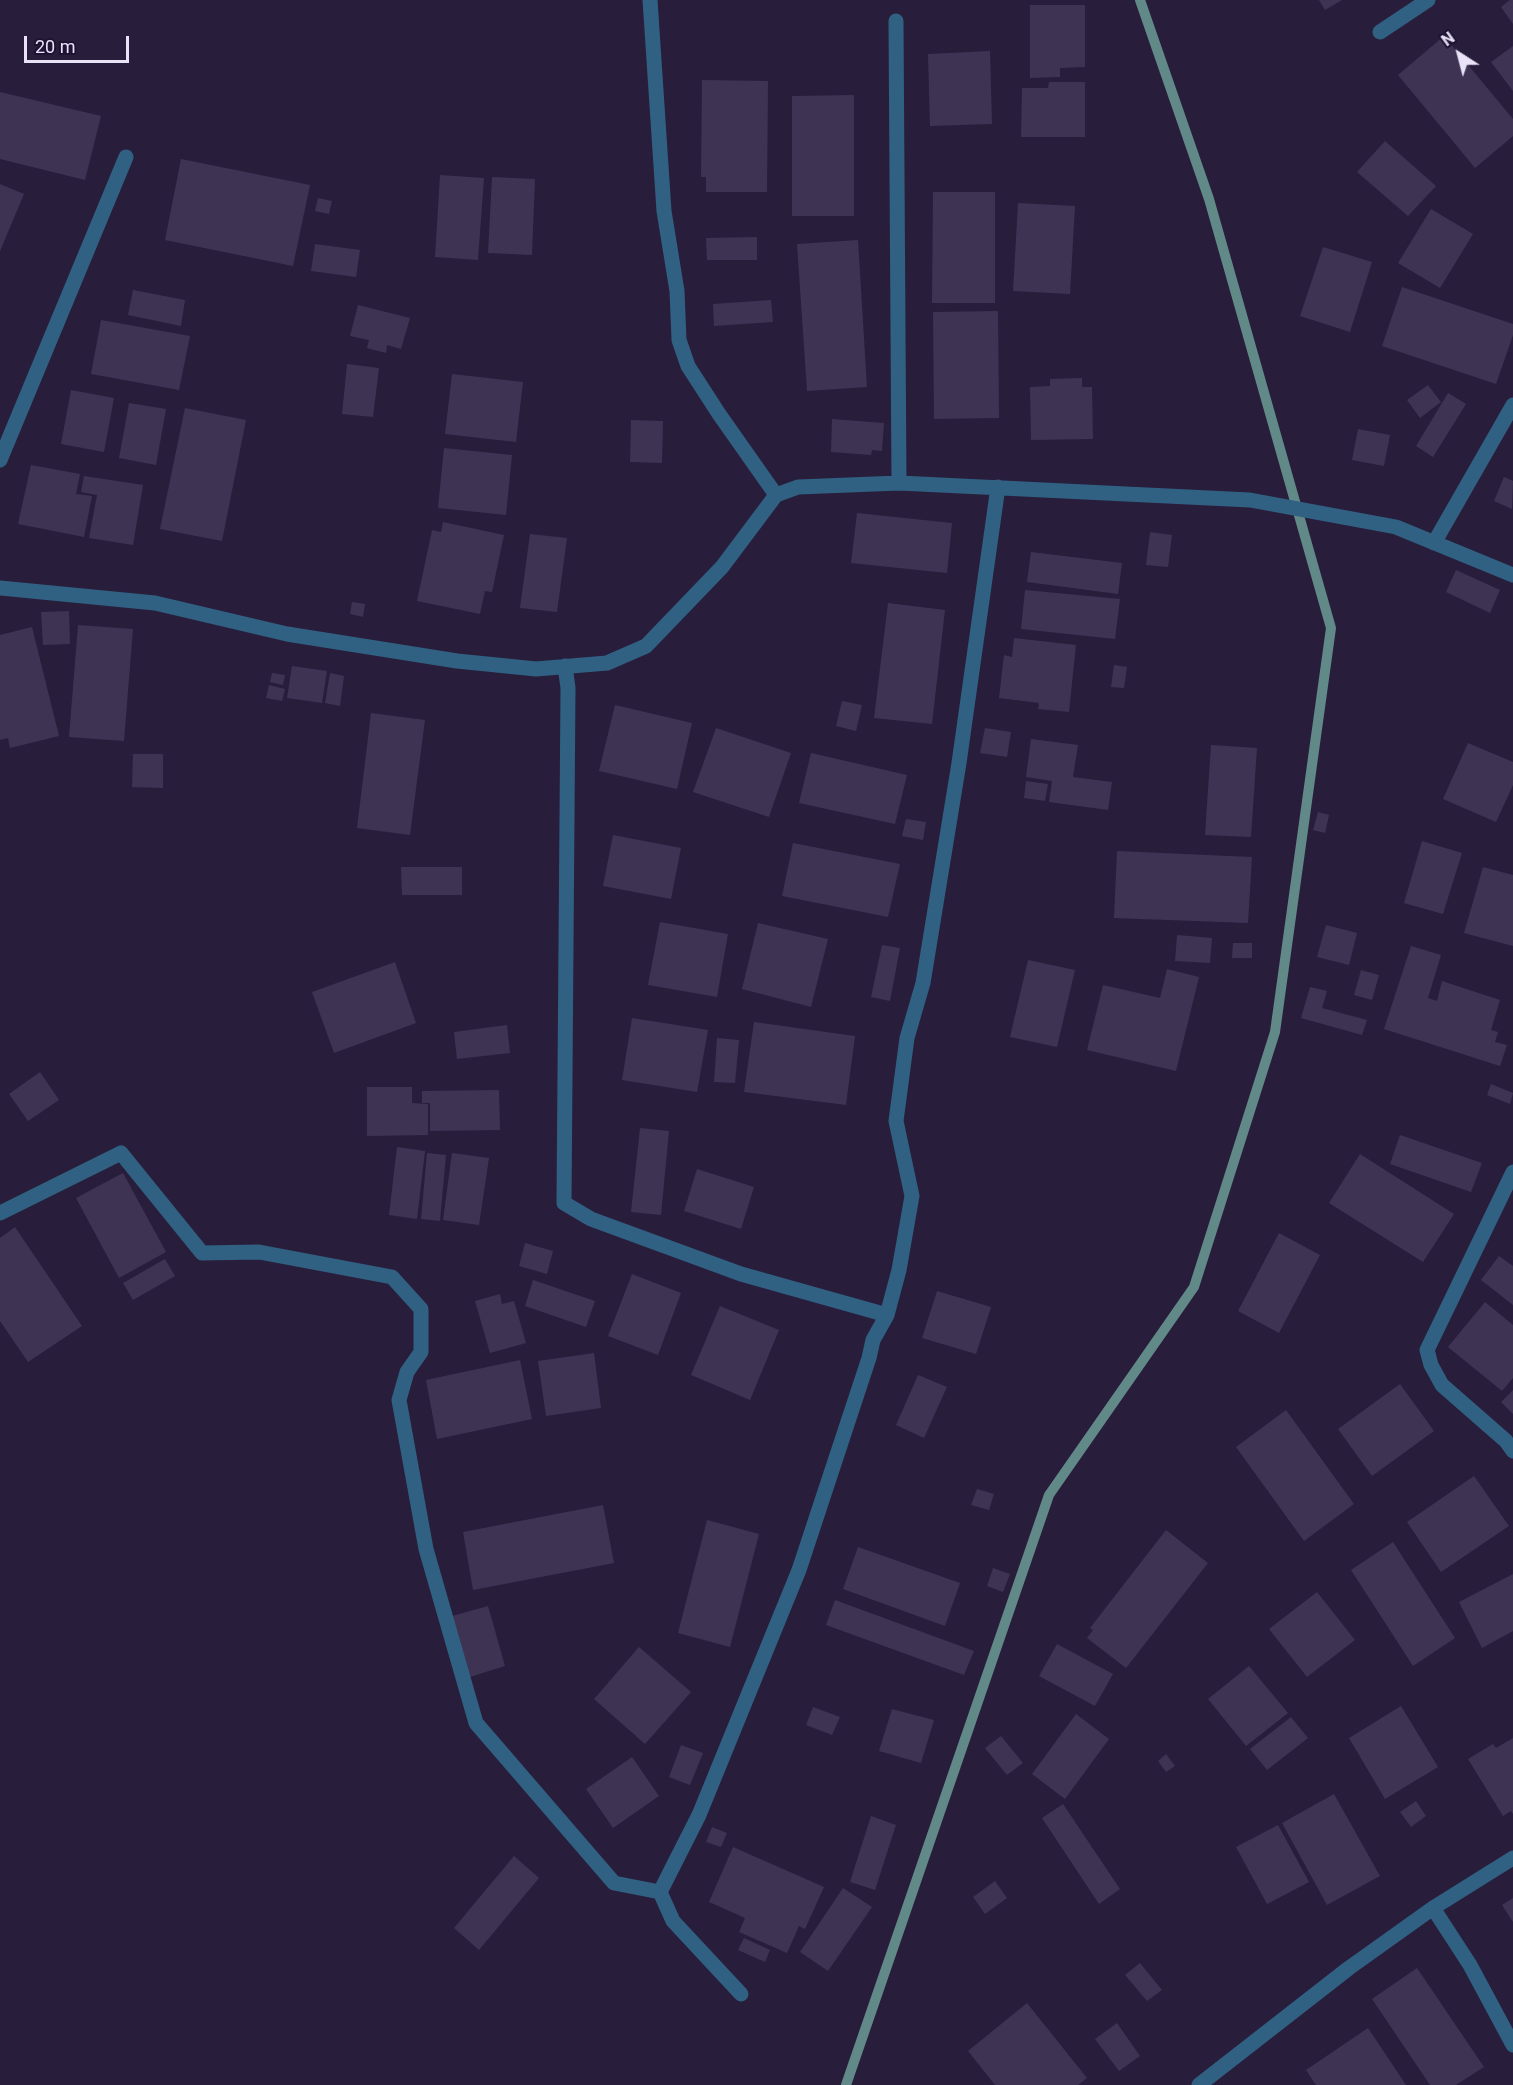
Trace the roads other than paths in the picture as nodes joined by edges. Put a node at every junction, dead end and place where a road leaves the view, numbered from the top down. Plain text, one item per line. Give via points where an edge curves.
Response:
1 (650, 0) edge
2 (1428, 0) edge
3 (896, 21) dead end
4 (1380, 32) dead end
5 (126, 157) dead end
6 (1513, 405) edge
7 (0, 459) edge
8 (899, 483) junction
9 (998, 487) junction
10 (776, 495) junction
11 (1434, 543) junction
12 (1513, 575) edge
13 (0, 588) edge
14 (565, 666) junction
15 (1513, 1172) edge
16 (0, 1213) edge
17 (887, 1315) junction
18 (1513, 1451) edge
19 (1513, 1858) edge
20 (660, 1892) junction
21 (1433, 1908) junction
22 (741, 1994) dead end
23 (1513, 2045) edge
24 (1199, 2085) edge

1 - 10 street via 664,211 677,291 679,340 688,366 718,414
2 - 4 street
3 - 8 street
5 - 7 street
6 - 11 street
8 - 9 street
8 - 10 street via 798,487
9 - 11 street via 1250,500 1396,527
9 - 17 street via 959,763 896,1122 912,1196
10 - 14 street via 722,567 646,646 607,663
11 - 12 street
13 - 14 street via 155,603 287,634 457,661 536,669
14 - 17 street via 568,688 564,1203 591,1219 741,1274
15 - 18 street via 1427,1350 1442,1385
16 - 20 street via 121,1153 202,1253 259,1252 392,1277 422,1309 422,1352 407,1372 399,1401 426,1549 476,1724 614,1883
17 - 20 street via 873,1340 799,1569 699,1815
19 - 21 street
20 - 22 street via 673,1921
21 - 23 street via 1470,1965
21 - 24 street

